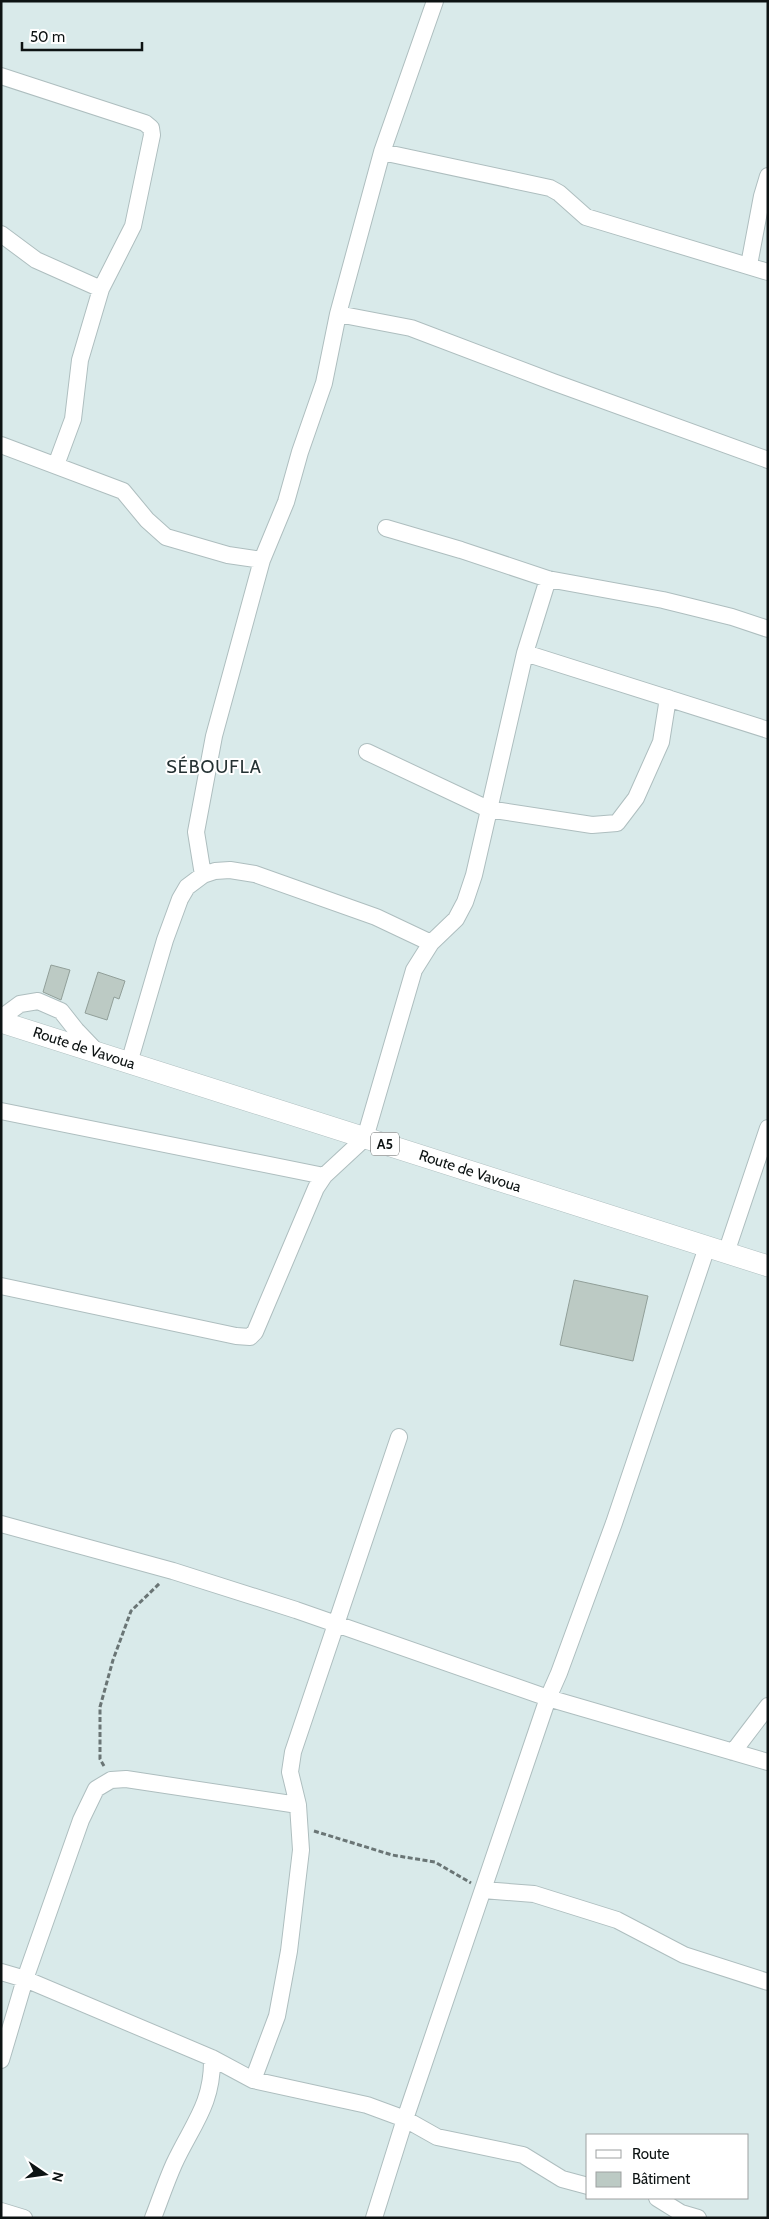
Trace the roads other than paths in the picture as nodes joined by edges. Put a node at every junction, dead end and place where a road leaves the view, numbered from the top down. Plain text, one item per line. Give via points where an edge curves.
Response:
1 (435, 1) edge
2 (1, 76) edge
3 (382, 152) junction
4 (768, 176) edge
5 (1, 234) edge
6 (749, 265) junction
7 (768, 272) edge
8 (101, 289) junction
9 (338, 314) junction
10 (1, 444) edge
11 (768, 460) edge
12 (56, 465) junction
13 (386, 528) dead end
14 (262, 560) junction
15 (548, 579) junction
16 (768, 629) edge
17 (525, 653) junction
18 (668, 698) junction
19 (768, 730) edge
20 (367, 752) dead end
21 (488, 809) junction
22 (203, 875) junction
23 (431, 943) junction
24 (1, 1018) edge
25 (1, 1022) edge
26 (98, 1053) junction
27 (129, 1063) junction
28 (1, 1112) edge
29 (768, 1128) edge
30 (365, 1138) junction
31 (324, 1176) junction
32 (716, 1250) junction
33 (768, 1266) edge
34 (1, 1286) edge
35 (399, 1436) dead end
36 (1, 1524) edge
37 (335, 1624) junction
38 (548, 1698) junction
39 (768, 1706) edge
40 (733, 1752) junction
41 (768, 1762) edge
42 (298, 1806) junction
43 (483, 1890) junction
44 (1, 1972) edge
45 (25, 1979) junction
46 (768, 1982) edge
47 (212, 2058) junction
48 (1, 2060) edge
49 (253, 2080) junction
50 (405, 2119) junction
51 (586, 2185) edge
52 (659, 2199) edge
53 (1, 2211) edge
54 (24, 2218) edge
55 (153, 2218) edge
56 (374, 2218) edge
57 (698, 2218) edge

1 - 3 street
2 - 8 street via 145,123 151,128 151,149 133,226
3 - 6 street via 550,188 586,217
3 - 9 street
4 - 6 street
5 - 8 street via 36,260
6 - 7 street
8 - 12 street via 80,360 73,419
9 - 11 street via 411,328
9 - 14 street via 324,383 286,502
10 - 12 street
12 - 14 street via 123,491 166,538 228,555
13 - 15 street
14 - 22 street via 210,756 196,832
15 - 16 street via 663,600 732,616
15 - 17 street
17 - 18 street
17 - 21 street
18 - 19 street
18 - 21 street via 661,742 636,798 617,823 592,825
20 - 21 street
21 - 23 street via 465,902 456,919
22 - 23 street via 230,870 255,874 376,917
22 - 27 street via 187,887 180,899
23 - 30 street via 414,970
24 - 26 street via 20,1004 38,1001 48,1004 62,1011
25 - 26 main road, Route de Vavoua / A5
26 - 27 main road, Route de Vavoua / A5
27 - 30 main road, Route de Vavoua / A5
28 - 31 street
29 - 32 street
30 - 31 street
30 - 32 main road, Route de Vavoua / A5
31 - 34 street via 316,1188 256,1332 250,1337
32 - 33 main road, Route de Vavoua / A5
32 - 38 street
35 - 37 street
36 - 37 street via 173,1571
37 - 38 street
37 - 42 street via 292,1752 290,1772
38 - 40 street
38 - 43 street
39 - 40 street
40 - 41 street
42 - 45 street via 126,1779 111,1780 96,1789 81,1820
42 - 49 street via 301,1850 289,1951 277,2016
43 - 46 street via 534,1894 617,1920 684,1955
43 - 50 street
44 - 45 street
45 - 47 street
45 - 48 street
47 - 49 street
47 - 55 street via 208,2097 174,2164
49 - 50 street via 367,2105
50 - 51 street via 437,2137 522,2155 562,2179
50 - 56 street
52 - 57 street via 681,2213
53 - 54 street

